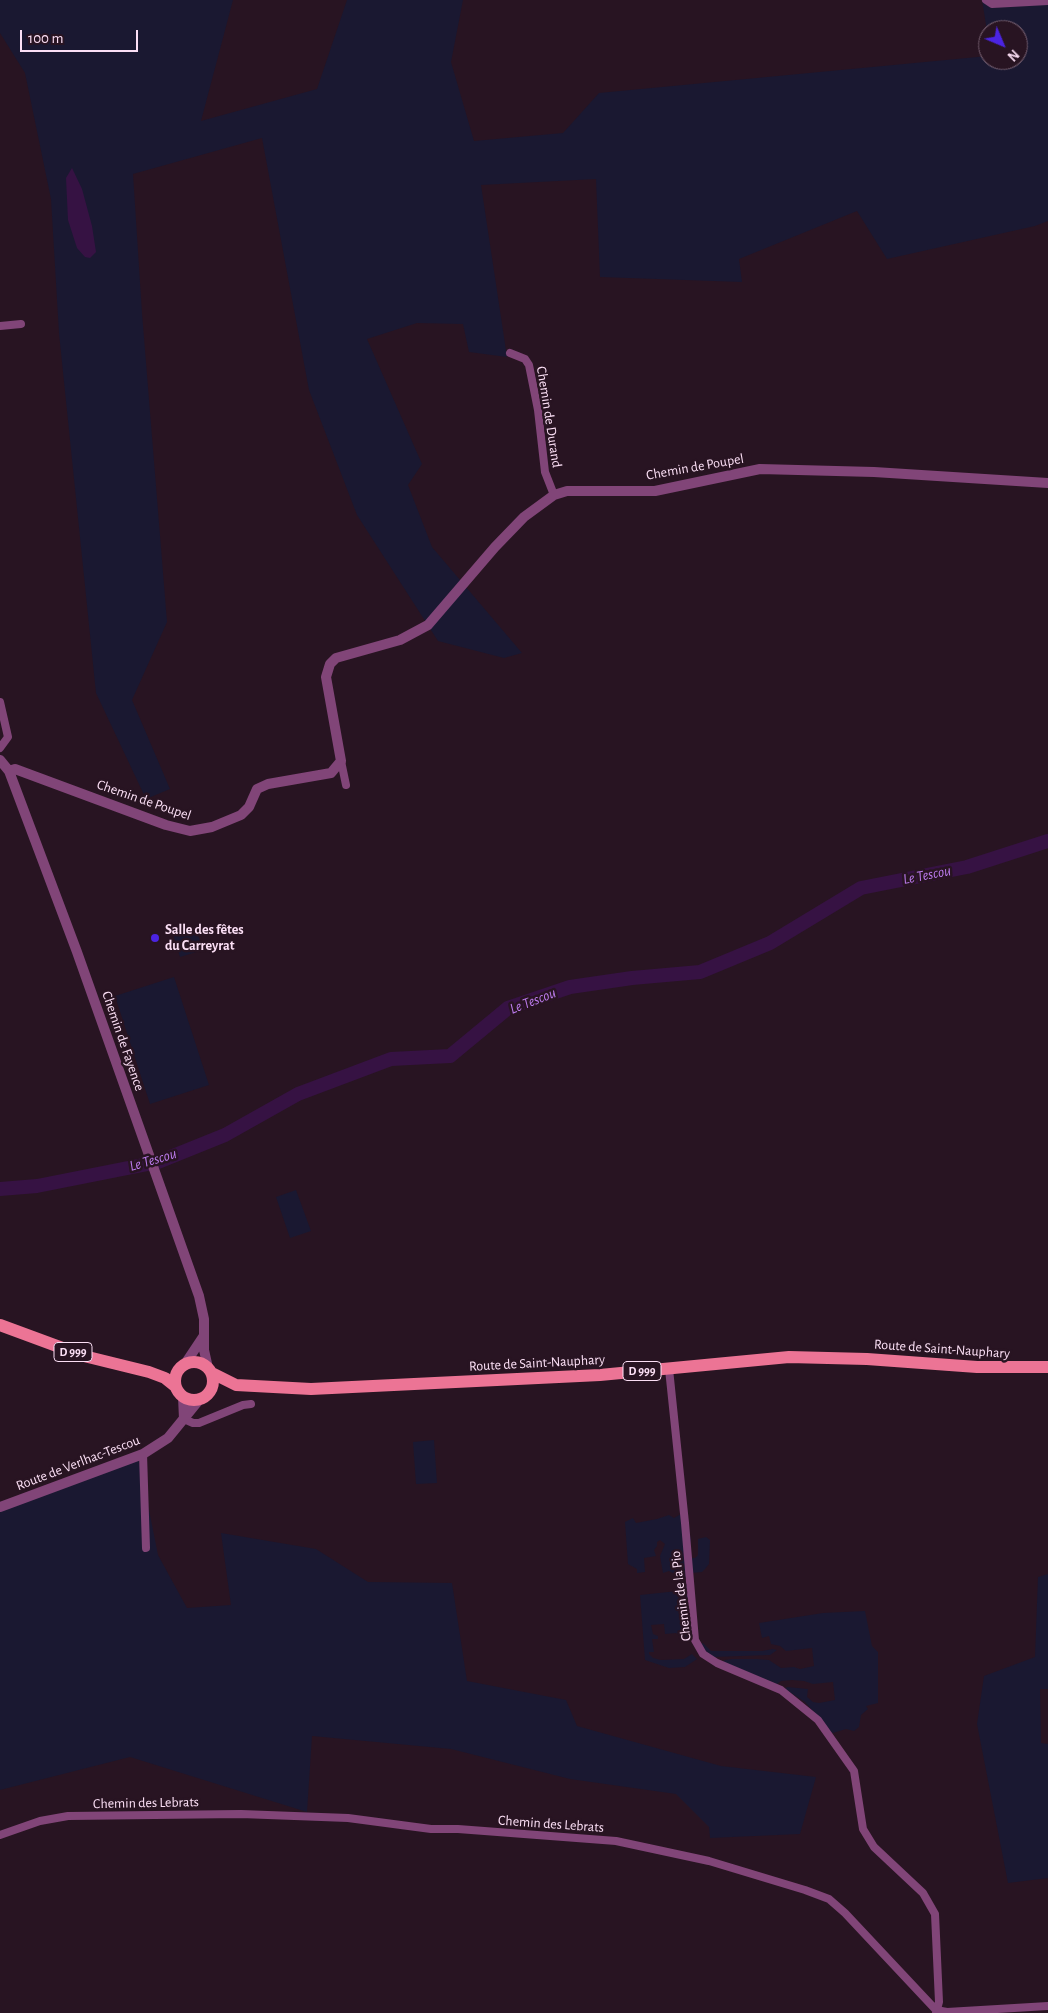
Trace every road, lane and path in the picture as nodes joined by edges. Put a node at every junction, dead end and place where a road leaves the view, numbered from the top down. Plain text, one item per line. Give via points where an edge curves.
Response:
1 (986, 0) edge
2 (1048, 1) edge
3 (21, 324) dead end
4 (0, 326) edge
5 (510, 353) dead end
6 (1048, 483) edge
7 (554, 495) junction
8 (0, 702) edge
9 (0, 748) edge
10 (0, 760) edge
11 (341, 761) junction
12 (9, 771) junction
13 (346, 785) dead end
14 (0, 1325) edge
15 (203, 1336) junction
16 (184, 1365) junction
17 (1048, 1367) edge
18 (668, 1369) junction
19 (210, 1370) junction
20 (149, 1372) junction
21 (236, 1385) junction
22 (176, 1386) junction
23 (210, 1392) junction
24 (183, 1397) junction
25 (199, 1400) junction
26 (251, 1404) dead end
27 (184, 1419) junction
28 (143, 1454) junction
29 (0, 1507) edge
30 (146, 1548) dead end
31 (0, 1835) edge
32 (1048, 2006) edge
33 (936, 2011) edge

1 - 2 street via 992,4
3 - 4 street
5 - 7 street, Chemin de Durand via 529,364 545,472
6 - 7 street, Chemin de Poupel via 874,472 760,469 655,491 567,491
7 - 11 street, Chemin de Poupel via 518,523 428,625 400,640 336,658 330,664 326,677
8 - 9 street via 8,736
10 - 12 street, Chemin de Fayence
11 - 12 street, Chemin de Poupel via 331,773 263,786 241,815 194,831 166,825 15,769
11 - 13 street, Chemin de Poupel
12 - 15 street, Chemin de Fayence via 199,1296 204,1319
14 - 20 main road, D 999 via 84,1356
15 - 16 street
15 - 19 street, Chemin de Fayence
16 - 19 main road via 198,1362
16 - 20 main road, D 999
16 - 22 main road via 176,1375
17 - 18 main road, Route de Saint-Nauphary / D 999 via 977,1367 789,1357
18 - 21 main road, Route de Saint-Nauphary / D 999 via 311,1389
18 - 33 street, Chemin de la Pio via 696,1640 703,1654 781,1690 818,1720 854,1771 863,1829 874,1847 923,1893 934,1914 939,2002
19 - 21 main road, Route de Saint-Nauphary / D 999
19 - 23 main road via 214,1382
20 - 22 main road, D 999
21 - 23 main road, Route de Saint-Nauphary / D 999
22 - 24 main road
23 - 25 main road
24 - 25 main road
24 - 27 street
25 - 27 street, Route de Verlhac-Tescou
26 - 27 street via 199,1423 193,1424
27 - 28 street, Route de Verlhac-Tescou via 168,1438
28 - 29 street, Route de Verlhac-Tescou
28 - 30 street
31 - 33 street, Chemin des Lebrats via 40,1821 68,1816 241,1814 348,1818 431,1829 616,1841 710,1861 829,1899
32 - 33 street

